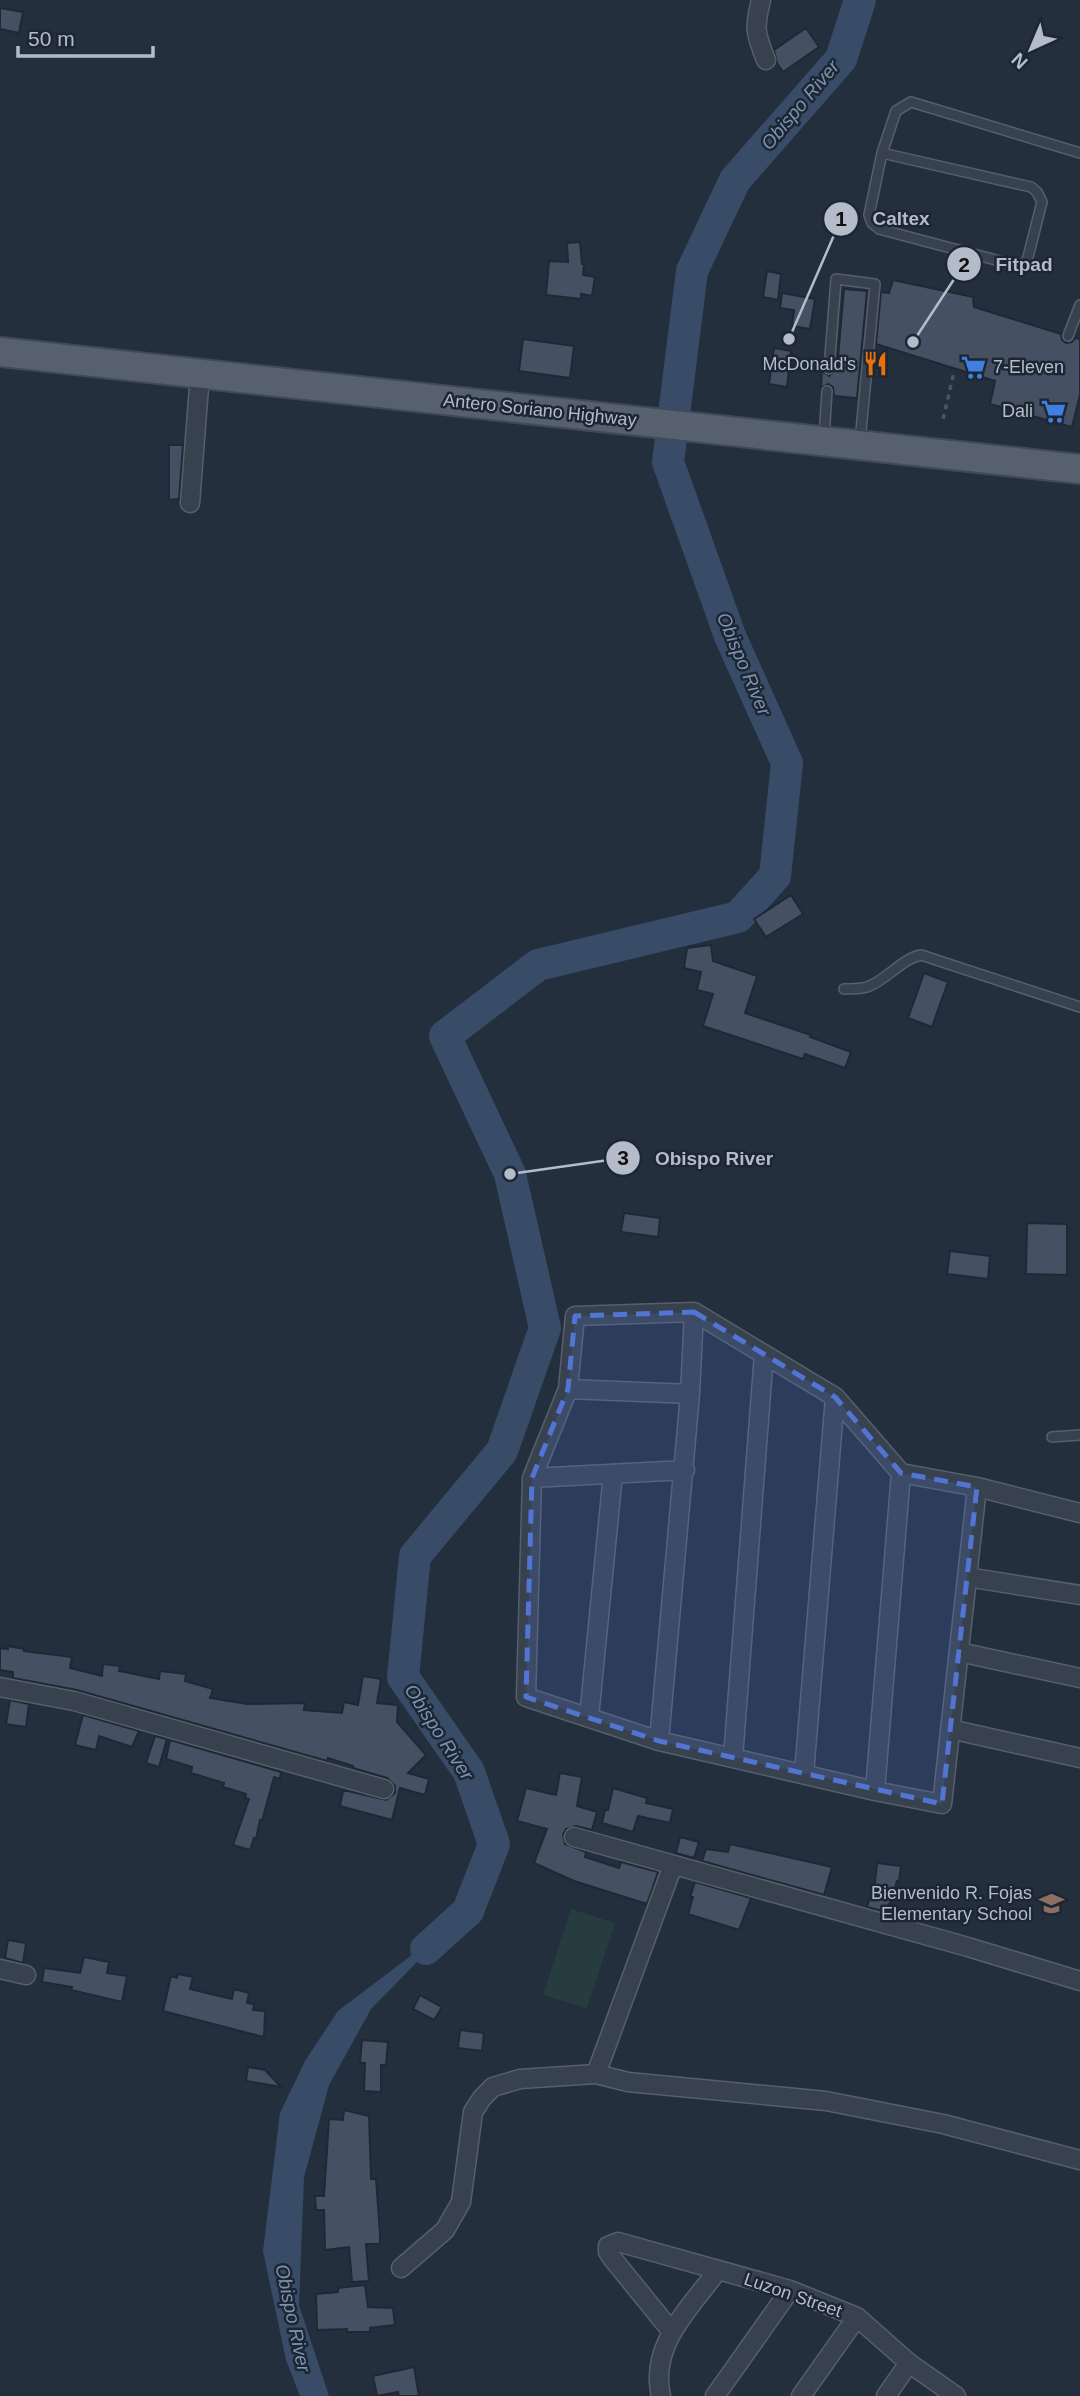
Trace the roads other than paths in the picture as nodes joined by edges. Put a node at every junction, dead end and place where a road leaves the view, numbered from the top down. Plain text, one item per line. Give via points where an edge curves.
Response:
1 (761, 0) edge
2 (766, 60) dead end
3 (882, 153) junction
4 (1080, 153) edge
5 (1080, 305) edge
6 (1068, 336) dead end
7 (0, 352) edge
8 (829, 369) dead end
9 (200, 374) junction
10 (827, 391) dead end
11 (823, 442) junction
12 (859, 446) junction
13 (1080, 469) edge
14 (190, 503) dead end
15 (844, 989) dead end
16 (1080, 1007) edge
17 (694, 1312) junction
18 (764, 1354) junction
19 (568, 1389) junction
20 (690, 1394) junction
21 (835, 1397) junction
22 (1080, 1435) edge
23 (1052, 1437) dead end
24 (685, 1471) junction
25 (613, 1474) junction
26 (901, 1474) junction
27 (532, 1478) junction
28 (977, 1487) junction
29 (1080, 1513) edge
30 (967, 1577) junction
31 (1080, 1595) edge
32 (959, 1652) junction
33 (1080, 1678) edge
34 (0, 1687) edge
35 (589, 1717) junction
36 (950, 1729) junction
37 (659, 1741) junction
38 (733, 1758) junction
39 (1080, 1758) edge
40 (804, 1774) junction
41 (384, 1788) dead end
42 (874, 1791) junction
43 (574, 1837) dead end
44 (673, 1865) junction
45 (0, 1969) edge
46 (26, 1975) dead end
47 (1080, 1981) edge
48 (596, 2074) junction
49 (1080, 2160) edge
50 (401, 2268) dead end
51 (718, 2270) junction
52 (790, 2290) junction
53 (856, 2317) junction
54 (672, 2332) junction
55 (909, 2363) junction
56 (659, 2390) edge
57 (715, 2396) edge
58 (801, 2396) edge
59 (886, 2396) edge
60 (956, 2396) edge

1 - 2 street via 755,24
3 - 3 lane via 869,215 879,229 1011,264 1027,261 1042,202 1031,187
3 - 4 lane via 896,111 911,102
5 - 6 lane
7 - 9 main road, Antero Soriano Highway
8 - 12 lane via 836,279 874,284
9 - 11 main road, Antero Soriano Highway
9 - 14 street
10 - 11 lane
11 - 12 main road, Antero Soriano Highway
12 - 13 main road, Antero Soriano Highway
15 - 16 lane via 864,988 921,955
17 - 18 street
17 - 19 street via 575,1316
17 - 20 street
18 - 21 street
18 - 38 street
19 - 20 street
19 - 27 street
20 - 24 street
21 - 26 street
21 - 40 street
22 - 23 lane
24 - 25 street
24 - 37 street
25 - 27 street
25 - 35 street
26 - 28 street
26 - 42 street
27 - 35 street via 526,1697
28 - 29 street
28 - 30 street
30 - 31 street
30 - 32 street
32 - 33 street
32 - 36 street
34 - 41 street via 74,1701
35 - 37 street
36 - 39 street
36 - 42 street via 942,1804
37 - 38 street
38 - 40 street
40 - 42 street
43 - 44 street
44 - 47 street
44 - 48 street
45 - 46 street
48 - 49 street via 628,2082 880,2110
48 - 50 street via 520,2079 493,2087 473,2112 461,2202 455,2216
51 - 52 street, Luzon Street
51 - 54 street
51 - 54 street, Luzon Street via 618,2242 608,2246 612,2258
52 - 53 street, Luzon Street
52 - 57 street
53 - 55 street, Luzon Street
53 - 58 street
54 - 56 street via 657,2369
55 - 59 street
55 - 60 street, Luzon Street

